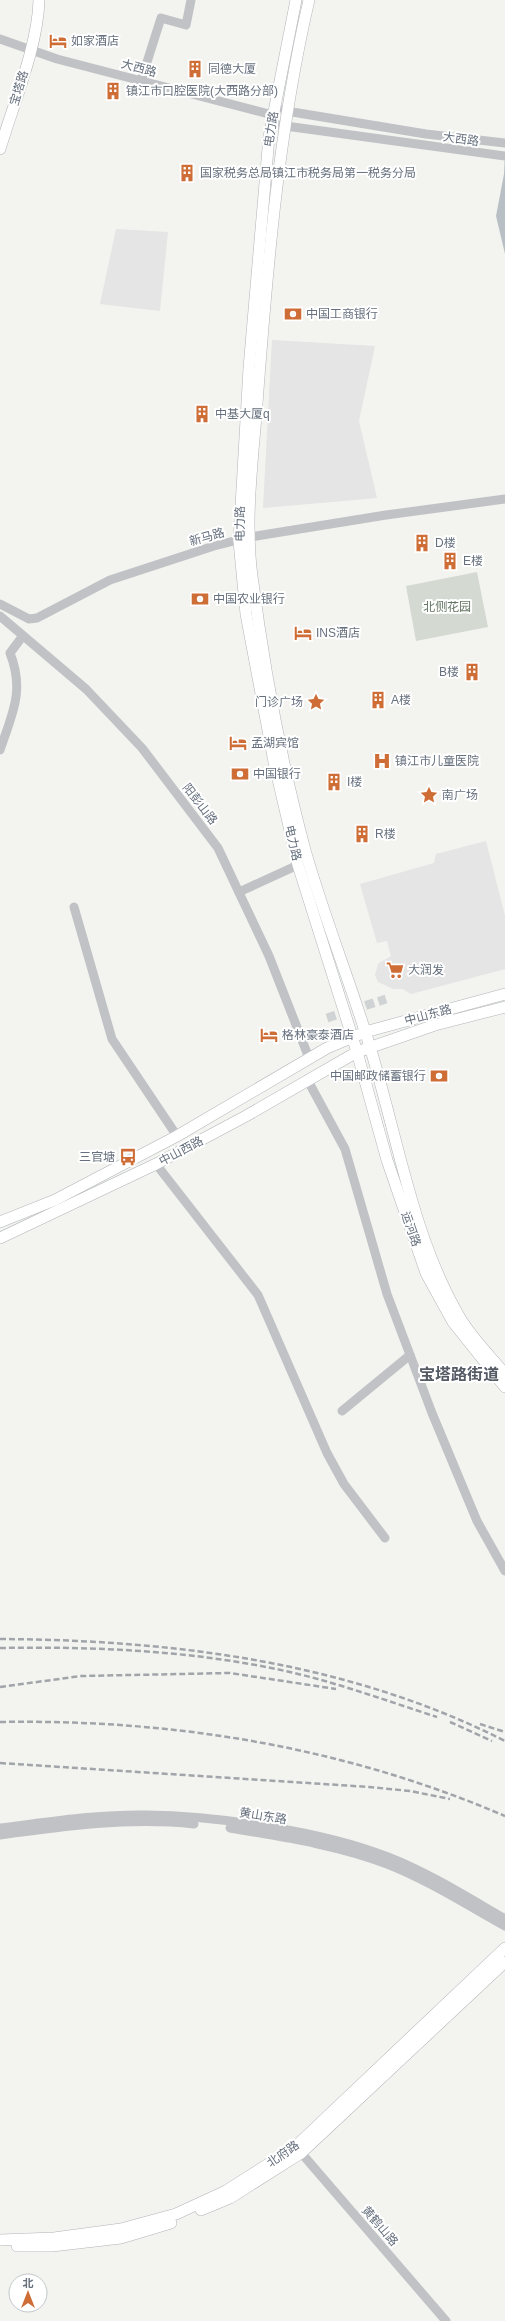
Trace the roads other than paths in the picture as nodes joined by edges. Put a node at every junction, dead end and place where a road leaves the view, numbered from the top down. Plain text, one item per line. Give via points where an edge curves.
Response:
1 (33, 0) edge
2 (39, 0) edge
3 (191, 0) edge
4 (296, 0) edge
5 (309, 0) edge
6 (0, 39) edge
7 (30, 49) junction
8 (141, 81) junction
9 (286, 111) junction
10 (273, 116) junction
11 (284, 126) junction
12 (505, 143) edge
13 (0, 149) edge
14 (505, 156) edge
15 (505, 498) edge
16 (244, 539) junction
17 (0, 604) edge
18 (0, 616) edge
19 (22, 637) junction
20 (0, 750) edge
21 (298, 865) junction
22 (239, 892) junction
23 (74, 907) dead end
24 (505, 994) edge
25 (505, 1007) edge
26 (365, 1032) junction
27 (352, 1037) junction
28 (370, 1047) junction
29 (356, 1052) junction
30 (310, 1058) junction
31 (307, 1079) junction
32 (177, 1136) junction
33 (156, 1164) junction
34 (0, 1222) edge
35 (0, 1238) edge
36 (410, 1355) junction
37 (505, 1374) edge
38 (505, 1387) edge
39 (342, 1411) dead end
40 (385, 1538) dead end
41 (505, 1571) edge
42 (0, 1828) edge
43 (0, 1835) edge
44 (505, 1919) edge
45 (505, 1926) edge
46 (505, 1948) edge
47 (505, 1962) edge
48 (298, 2150) junction
49 (0, 2240) edge
50 (0, 2246) edge
51 (446, 2321) edge

1 - 7 main road, 宝塔路
2 - 7 main road, 宝塔路 via 39,12
3 - 8 street via 186,25 161,18
4 - 10 main road, 电力路
5 - 9 main road, 电力路
6 - 7 street, 大西路
7 - 8 street, 大西路 via 57,59
7 - 13 main road, 宝塔路
8 - 10 street, 大西路
9 - 10 street, 大西路
9 - 11 main road, 电力路
9 - 12 street, 大西路
10 - 11 street, 大西路
10 - 16 main road, 电力路 via 250,368
11 - 14 street, 大西路
11 - 16 main road, 电力路 via 273,216
15 - 16 street, 新马路 via 401,512
16 - 17 street, 新马路 via 214,546 110,580 38,618 29,619
16 - 21 main road, 电力路 via 246,614 260,693
16 - 26 main road, 电力路 via 283,760 310,864
18 - 19 street, 阳彭山路
19 - 20 street via 10,653 16,668 16,705
19 - 22 street, 阳彭山路 via 86,689 142,748 218,848
21 - 22 street
21 - 27 main road, 电力路
22 - 30 street, 阳彭山路 via 269,956
23 - 32 street via 112,1039
24 - 26 main road, 中山东路
25 - 28 main road, 中山东路 via 435,1025
26 - 27 main road, 中山东路
26 - 28 main road, 电力路
27 - 29 main road, 电力路
27 - 30 main road, 中山西路
28 - 29 main road, 中山东路
28 - 37 main road, 运河路 via 429,1257 461,1321
29 - 31 main road, 中山西路
29 - 38 main road, 运河路 via 387,1160 426,1272 453,1322
30 - 32 main road, 中山西路
31 - 33 main road, 中山西路 via 246,1116
31 - 36 street via 345,1150 386,1294
32 - 34 main road, 中山西路 via 55,1200
33 - 35 main road, 中山西路
33 - 40 street via 258,1295 327,1454 344,1484
36 - 39 street
36 - 41 street via 477,1521
42 - 44 street, 黄山东路 via 76,1818 147,1815 189,1817 266,1827 327,1839 388,1857
43 - 45 street, 黄山东路 via 77,1825 144,1822 188,1824 268,1835 330,1847 387,1864
46 - 48 main road, 北府路
47 - 48 main road, 北府路
48 - 49 main road, 北府路 via 226,2191 176,2214 121,2229 54,2238
48 - 50 main road, 北府路 via 230,2198 178,2220 128,2236 52,2246
48 - 51 street, 黄鹤山路

